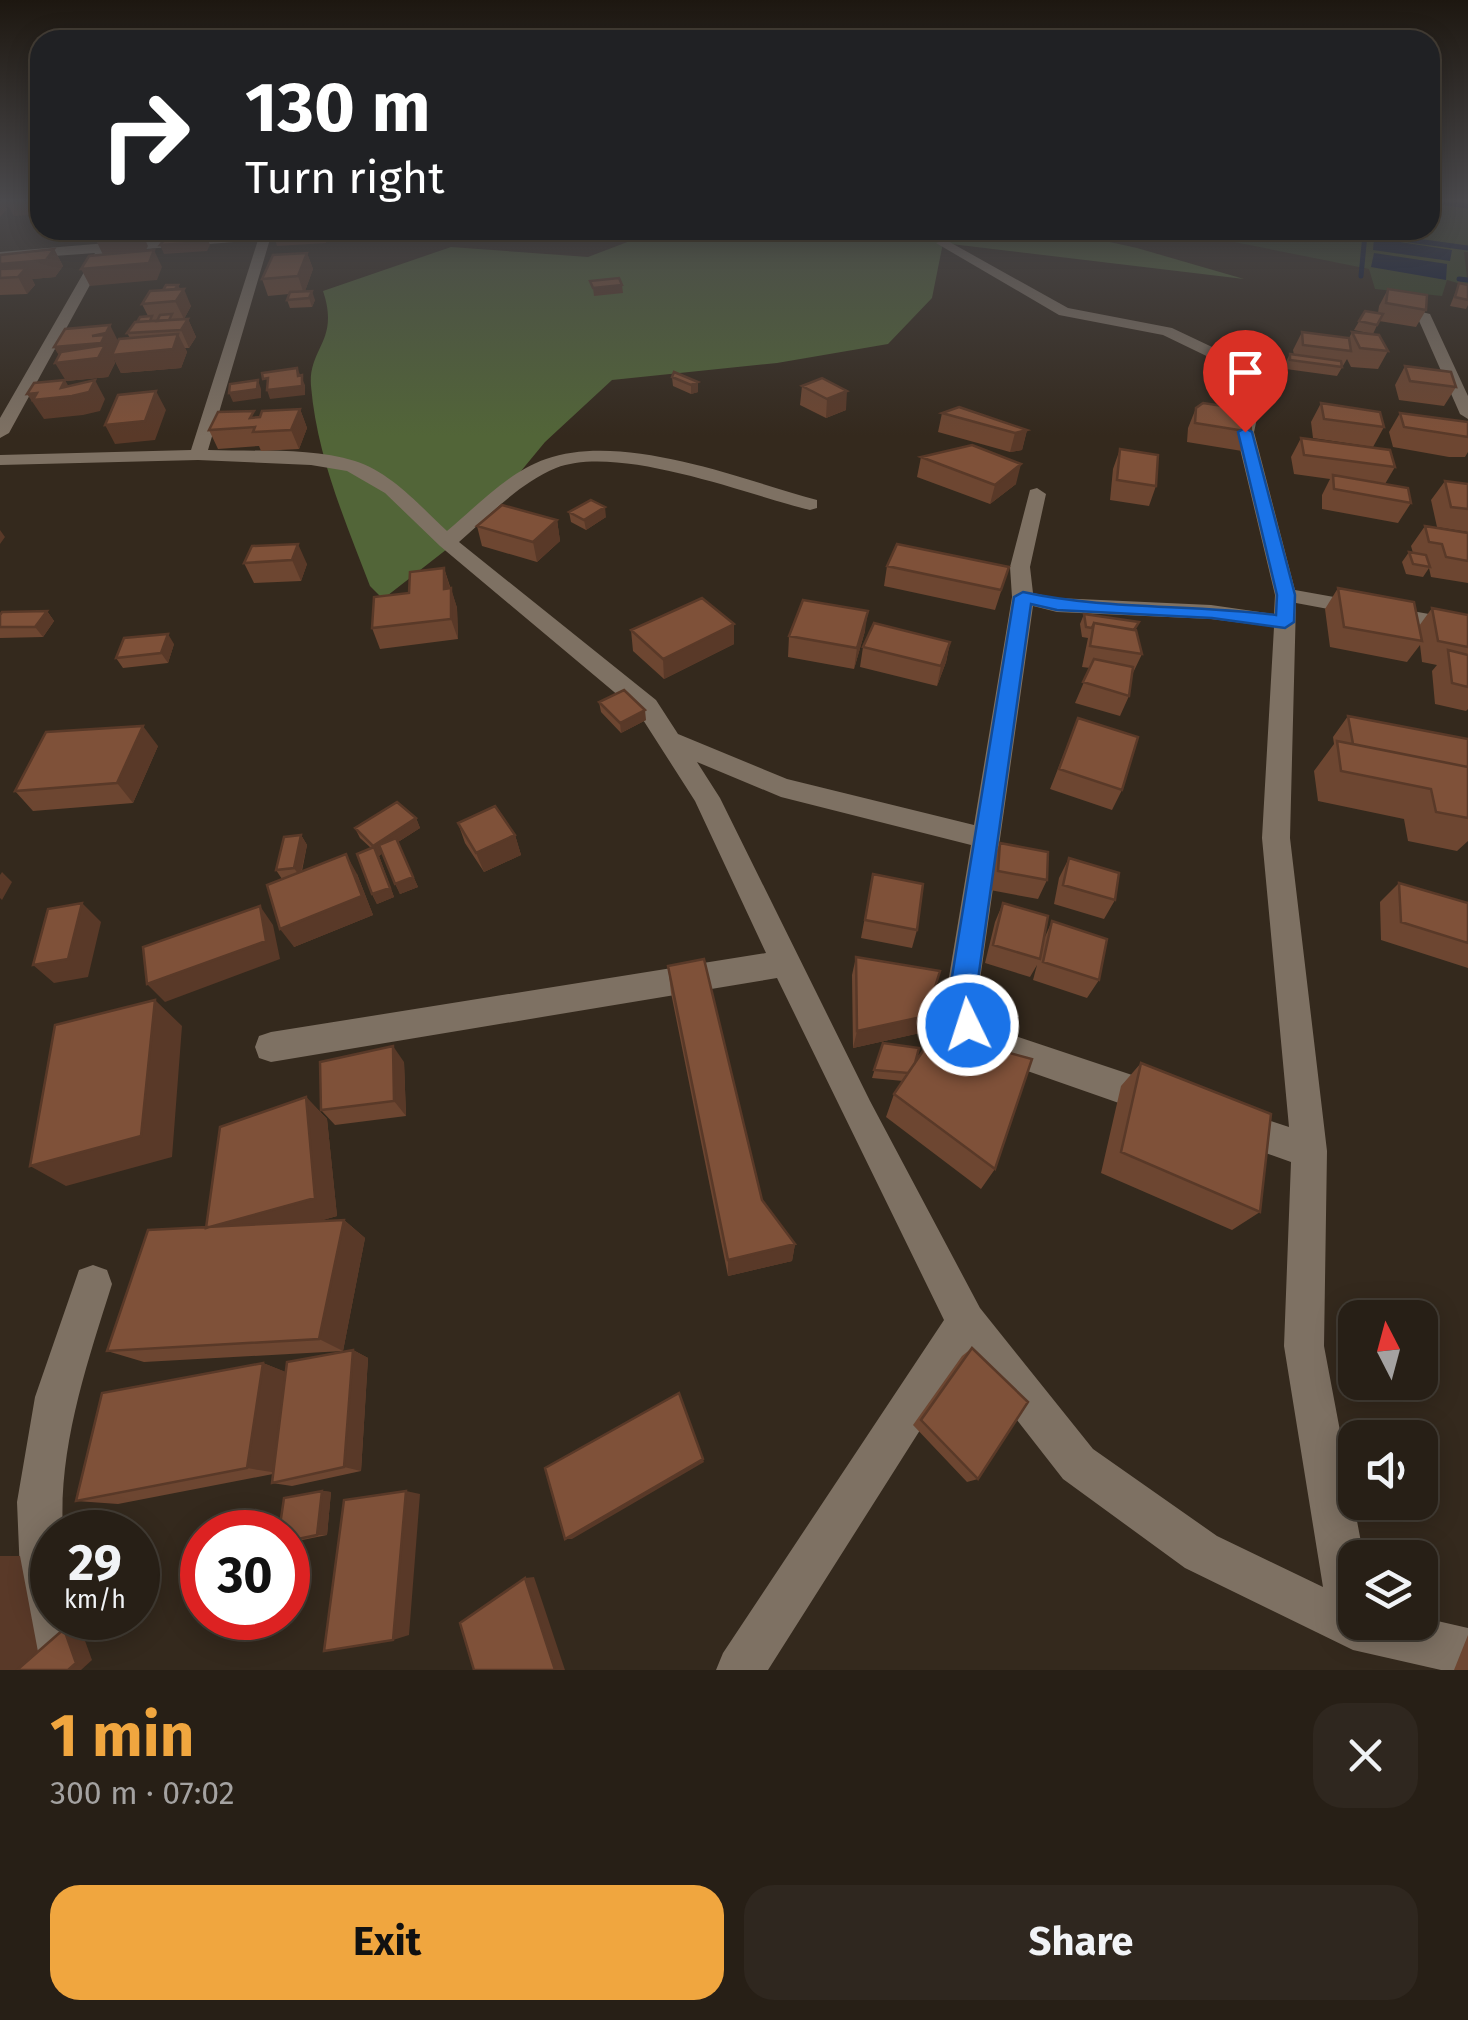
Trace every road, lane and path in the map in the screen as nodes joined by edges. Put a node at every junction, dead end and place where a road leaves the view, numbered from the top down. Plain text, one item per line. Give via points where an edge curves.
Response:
1 (86, 280) edge
2 (252, 280) edge
3 (1007, 280) edge
4 (1423, 314) edge
5 (1468, 414) edge
6 (0, 433) edge
7 (198, 455) junction
8 (0, 460) edge
9 (1037, 494) dead end
10 (810, 504) dead end
11 (448, 542) junction
12 (1023, 597) junction
13 (1285, 609) junction
14 (1468, 628) edge
15 (672, 742) junction
16 (988, 839) junction
17 (786, 963) junction
18 (271, 1047) dead end
19 (1309, 1151) junction
20 (92, 1284) dead end
21 (966, 1322) junction
22 (1338, 1540) edge
23 (1338, 1619) edge
24 (1415, 1640) edge
25 (1468, 1652) edge
26 (48, 1670) edge
27 (740, 1670) edge

1 - 6 street
2 - 7 street
3 - 13 street via 1064,312 1166,330 1261,376 1245,432
4 - 5 street
7 - 8 street
7 - 11 street via 352,466 392,489
9 - 12 street via 1020,568
10 - 11 street via 638,461 585,456 521,479
11 - 15 street via 647,706
12 - 13 street via 1057,605
12 - 16 street
13 - 14 street
13 - 19 street via 1276,838
15 - 16 street via 781,788
15 - 17 street via 708,798
16 - 19 street via 962,1001 968,1025 999,1046
17 - 18 street
17 - 21 street
19 - 22 street via 1304,1346
20 - 26 street via 56,1397 39,1502
21 - 23 street via 1078,1464 1201,1552
21 - 27 street
24 - 25 street

